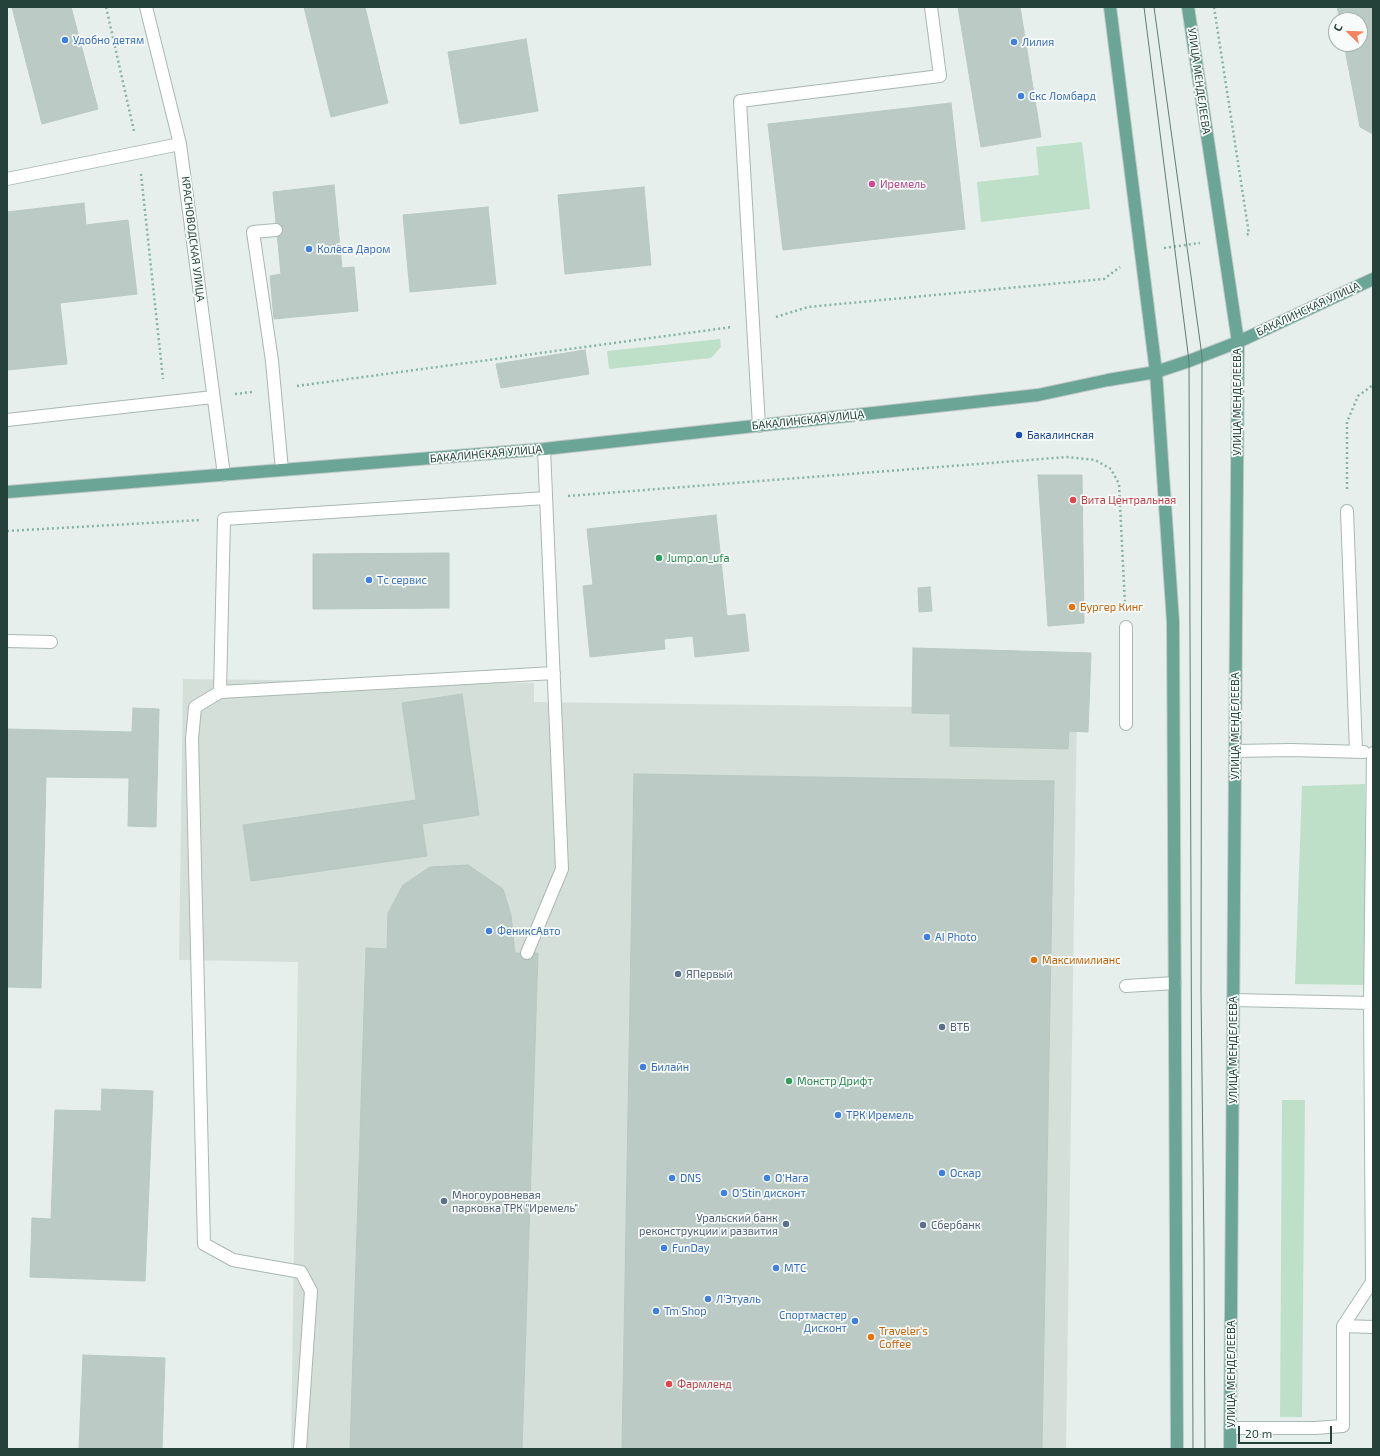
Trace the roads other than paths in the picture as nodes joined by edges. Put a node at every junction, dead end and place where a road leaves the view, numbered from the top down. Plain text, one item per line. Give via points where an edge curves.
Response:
1 (146, 7) edge
2 (931, 7) edge
3 (1110, 7) edge
4 (1188, 7) edge
5 (180, 144) junction
6 (7, 179) edge
7 (276, 230) dead end
8 (1373, 280) edge
9 (1238, 342) junction
10 (1156, 372) junction
11 (213, 397) junction
12 (7, 420) edge
13 (759, 426) junction
14 (544, 449) junction
15 (282, 470) junction
16 (224, 475) junction
17 (7, 492) edge
18 (546, 498) junction
19 (1347, 511) road end
20 (1126, 627) road end
21 (7, 641) edge
22 (51, 642) dead end
23 (554, 672) junction
24 (220, 692) junction
25 (1126, 724) dead end
26 (1235, 751) junction
27 (1356, 751) junction
28 (1373, 753) edge
29 (527, 953) dead end
30 (1175, 983) junction
31 (1126, 986) dead end
32 (1233, 1000) junction
33 (1372, 1003) edge
34 (1343, 1326) junction
35 (1373, 1327) edge
36 (1230, 1428) junction
37 (300, 1449) edge
38 (1177, 1449) edge
39 (1230, 1449) edge

1 - 5 street, КРАСНОВОДСКАЯ УЛИЦА
2 - 13 street via 940,76 740,101
3 - 10 main road
4 - 9 main road, УЛИЦА МЕНДЕЛЕЕВА
5 - 6 street
5 - 11 street, КРАСНОВОДСКАЯ УЛИЦА
7 - 15 street via 253,232 272,361
8 - 9 main road, БАКАЛИНСКАЯ УЛИЦА
9 - 10 main road, БАКАЛИНСКАЯ УЛИЦА
9 - 26 main road, УЛИЦА МЕНДЕЛЕЕВА
10 - 13 main road, БАКАЛИНСКАЯ УЛИЦА via 1038,395
10 - 30 main road via 1173,622
11 - 12 street
11 - 16 street, КРАСНОВОДСКАЯ УЛИЦА
13 - 14 main road, БАКАЛИНСКАЯ УЛИЦА
14 - 15 main road, БАКАЛИНСКАЯ УЛИЦА
14 - 18 street
15 - 16 main road, БАКАЛИНСКАЯ УЛИЦА
16 - 17 main road, БАКАЛИНСКАЯ УЛИЦА
18 - 23 street
18 - 24 street via 224,519
19 - 27 street
20 - 25 street
21 - 22 street
23 - 24 street
23 - 29 street via 562,869
24 - 37 street via 195,707 192,739 204,1244 233,1260 301,1272 311,1291
26 - 27 street
26 - 32 main road, УЛИЦА МЕНДЕЛЕЕВА
27 - 28 street
28 - 33 street
30 - 31 street
30 - 38 main road
32 - 33 street
32 - 36 main road, УЛИЦА МЕНДЕЛЕЕВА
33 - 34 street via 1372,1282
34 - 35 street
34 - 36 street via 1343,1426
36 - 39 main road, УЛИЦА МЕНДЕЛЕЕВА

